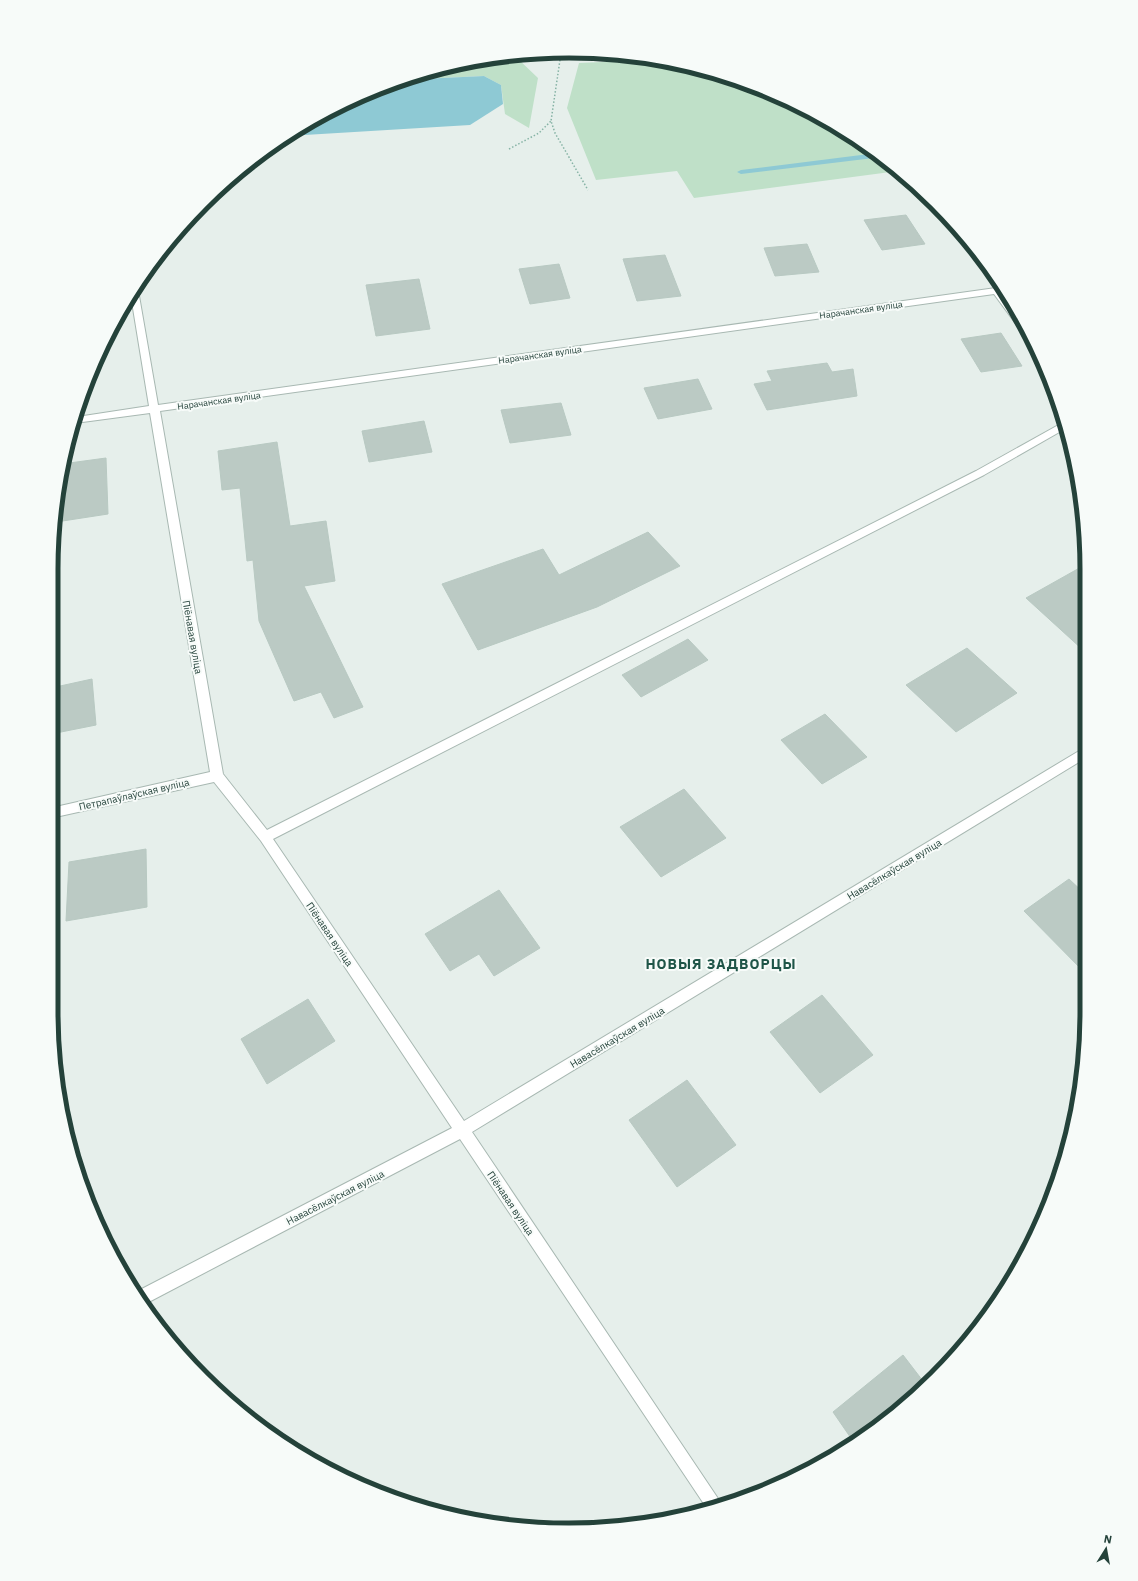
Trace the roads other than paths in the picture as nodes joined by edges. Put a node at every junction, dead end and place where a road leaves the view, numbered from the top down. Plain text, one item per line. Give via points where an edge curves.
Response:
1 (997, 290) edge
2 (135, 298) edge
3 (154, 410) junction
4 (81, 419) edge
5 (1060, 427) edge
6 (1080, 755) edge
7 (217, 776) junction
8 (58, 811) edge
9 (265, 836) junction
10 (462, 1130) junction
11 (144, 1296) edge
12 (712, 1502) edge

1 - 3 street, Нарачанская вуліца
2 - 3 street, Піёнавая вуліца
3 - 4 street, Нарачанская вуліца
3 - 7 street, Піёнавая вуліца
5 - 9 street via 959,483
6 - 10 street, Навасёлкаўская вуліца
7 - 8 street, Петрапаўлаўская вуліца
7 - 9 street, Піёнавая вуліца
9 - 10 street, Піёнавая вуліца
10 - 11 street, Навасёлкаўская вуліца
10 - 12 street, Піёнавая вуліца

